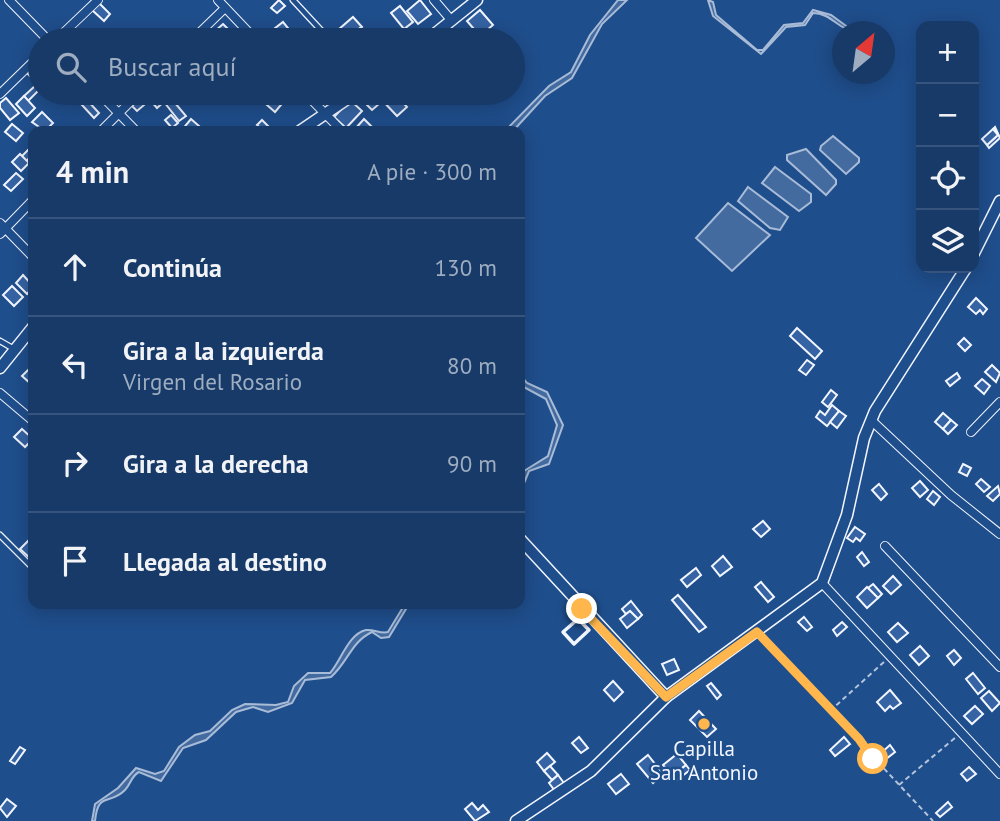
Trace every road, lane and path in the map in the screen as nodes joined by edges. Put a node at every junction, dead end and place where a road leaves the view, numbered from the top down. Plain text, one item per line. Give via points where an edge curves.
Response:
1 (9, 0) edge
2 (99, 0) edge
3 (218, 0) edge
4 (293, 0) edge
5 (434, 0) edge
6 (477, 0) edge
7 (225, 8) junction
8 (452, 21) junction
9 (36, 28) edge
10 (69, 28) edge
11 (204, 28) edge
12 (244, 28) edge
13 (319, 28) edge
14 (443, 28) edge
15 (28, 67) edge
16 (0, 94) edge
17 (110, 105) edge
18 (126, 105) edge
19 (317, 105) edge
20 (339, 105) edge
21 (118, 113) junction
22 (326, 114) junction
23 (106, 126) edge
24 (131, 126) edge
25 (308, 126) edge
26 (337, 126) edge
27 (1000, 201) edge
28 (28, 206) edge
29 (2, 229) edge
30 (979, 243) edge
31 (28, 252) edge
32 (963, 273) edge
33 (28, 333) edge
34 (0, 341) edge
35 (14, 350) junction
36 (0, 368) edge
37 (0, 393) edge
38 (1000, 402) edge
39 (28, 417) edge
40 (871, 420) junction
41 (971, 432) dead end
42 (1000, 534) edge
43 (0, 535) edge
44 (525, 544) edge
45 (885, 546) dead end
46 (28, 563) edge
47 (822, 583) junction
48 (757, 632) junction
49 (891, 656) junction
50 (1000, 667) edge
51 (666, 697) junction
52 (830, 711) junction
53 (962, 732) junction
54 (1000, 774) edge
55 (899, 785) junction
56 (516, 821) edge
57 (933, 821) edge

1 - 9 street
2 - 10 street
3 - 7 street
4 - 13 lane
5 - 8 street
6 - 8 street
7 - 11 street
7 - 12 street
8 - 14 street
15 - 16 street
17 - 21 street
18 - 21 street
19 - 22 street
20 - 22 street
21 - 23 street
21 - 24 street
22 - 25 street
22 - 26 street
27 - 30 street
28 - 29 street
29 - 31 street
32 - 40 street
33 - 35 street
34 - 35 lane
35 - 36 street
37 - 39 street
38 - 41 street
40 - 42 street
40 - 47 street via 847,515
43 - 46 lane
44 - 51 street
45 - 50 street
47 - 48 street
47 - 49 street
48 - 51 street
48 - 52 path
49 - 52 path
49 - 53 street
51 - 56 street via 591,771
52 - 55 path
53 - 54 street
53 - 55 path
55 - 57 path

